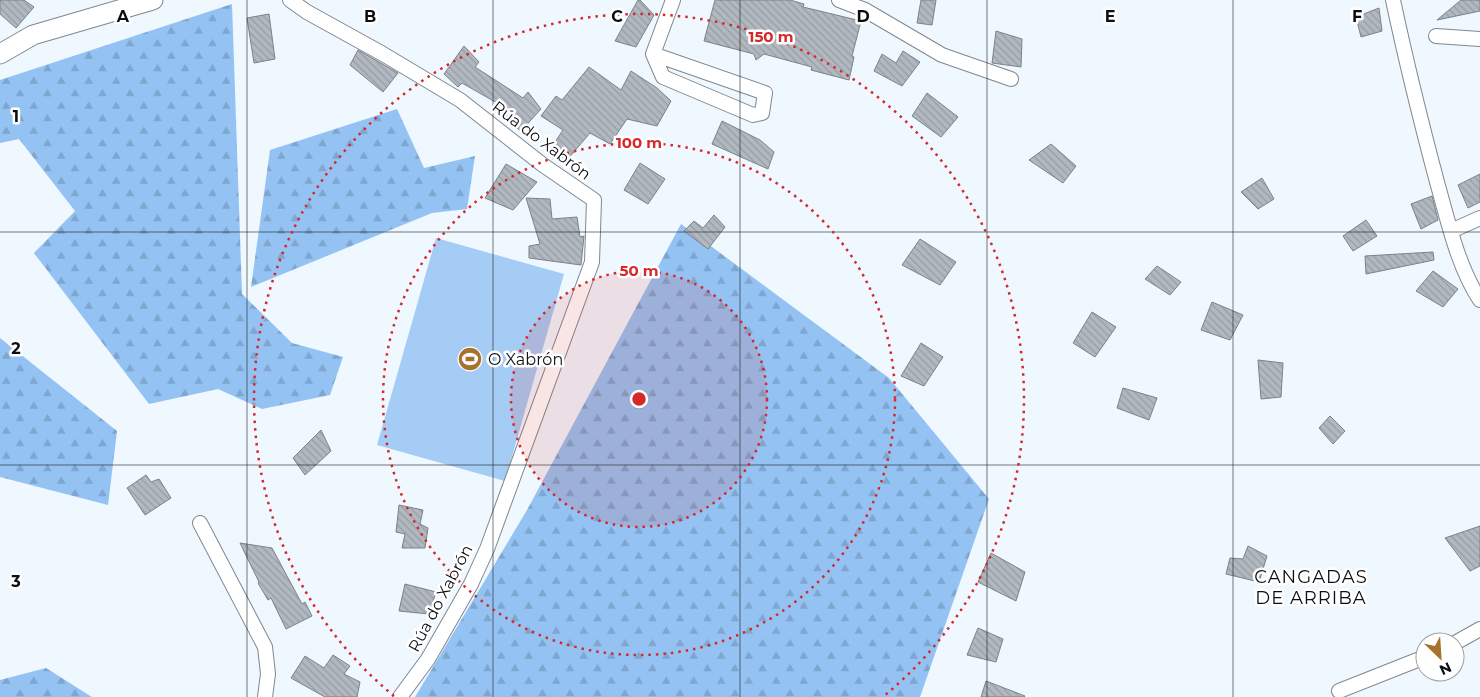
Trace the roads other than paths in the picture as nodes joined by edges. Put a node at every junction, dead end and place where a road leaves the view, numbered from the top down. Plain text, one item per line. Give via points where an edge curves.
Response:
1 (153, 0) edge
2 (290, 0) edge
3 (673, 0) edge
4 (839, 0) edge
5 (1393, 0) edge
6 (1436, 36) dead end
7 (1480, 39) edge
8 (0, 54) edge
9 (653, 54) junction
10 (1011, 79) dead end
11 (1480, 218) edge
12 (1451, 231) junction
13 (1480, 300) edge
14 (200, 523) dead end
15 (1480, 630) edge
16 (1465, 638) edge
17 (1415, 662) edge
18 (1339, 691) dead end
19 (265, 697) edge
20 (400, 697) edge

1 - 8 main road via 32,35
2 - 20 street, Rúa do Xabrón via 460,100 594,200 592,262 487,549 428,659
3 - 9 street
4 - 10 street via 865,10 942,55
5 - 12 street via 1421,122
6 - 7 street
9 - 9 street via 663,76 752,115 762,113 765,93
11 - 12 street
12 - 13 street via 1470,285
14 - 19 street via 265,647 268,674
15 - 16 street
17 - 18 street

